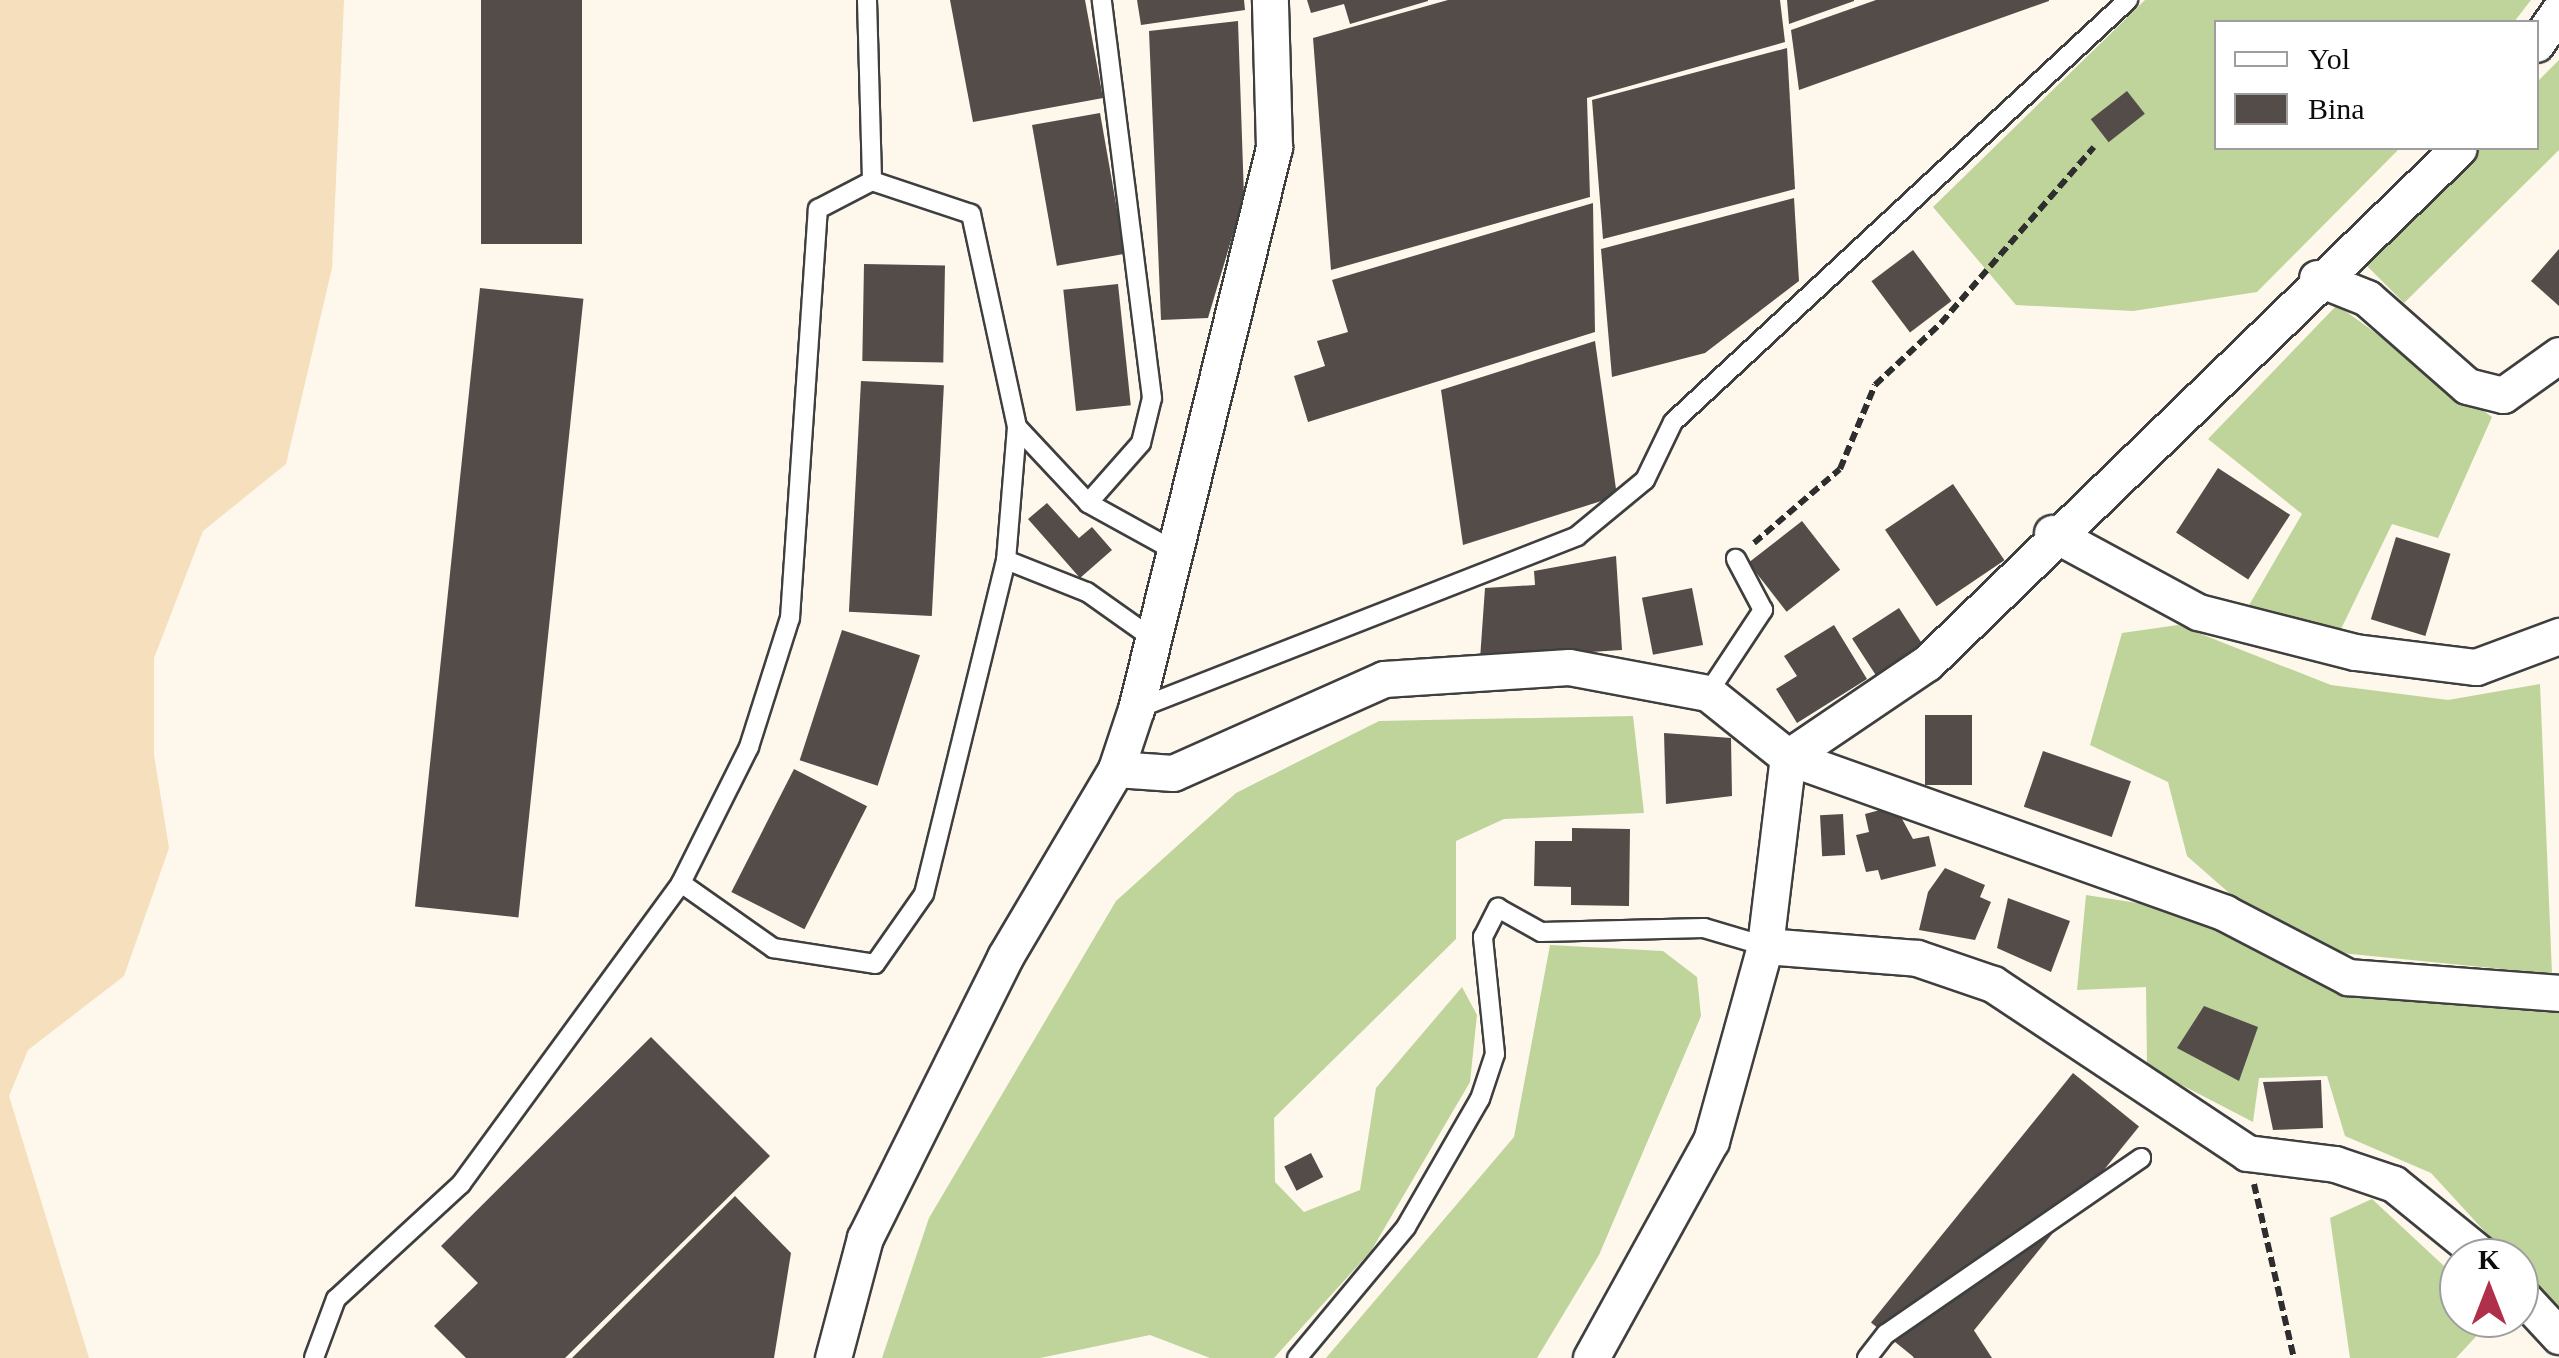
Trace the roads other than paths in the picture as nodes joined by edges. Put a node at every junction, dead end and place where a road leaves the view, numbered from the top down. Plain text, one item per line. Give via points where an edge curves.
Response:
1 (867, 0) edge
2 (1102, 0) edge
3 (1270, 0) edge
4 (2128, 0) edge
5 (2559, 11) edge
6 (2539, 40) edge
7 (2456, 150) edge
8 (872, 181) junction
9 (2317, 278) junction
10 (2559, 355) edge
11 (1017, 428) junction
12 (1088, 503) junction
13 (2052, 533) junction
14 (1174, 550) junction
15 (1736, 559) road end
16 (1006, 560) junction
17 (2559, 636) edge
18 (1152, 638) junction
19 (1708, 693) junction
20 (1136, 709) junction
21 (1788, 757) junction
22 (1116, 769) junction
23 (680, 882) junction
24 (1765, 946) junction
25 (2559, 993) edge
26 (2141, 1158) dead end
27 (2460, 1238) edge
28 (2539, 1314) edge
29 (2559, 1336) edge
30 (314, 1358) edge
31 (832, 1358) edge
32 (1297, 1358) edge
33 (1591, 1358) edge
34 (1867, 1358) edge

1 - 8 lane
2 - 12 lane via 1152,398 1142,442
3 - 14 street via 1274,147
4 - 20 lane via 1674,422 1645,480 1577,536
5 - 6 street
7 - 9 street
8 - 11 lane via 971,214
8 - 23 lane via 818,210 790,618 749,747
9 - 10 street via 2367,298 2468,386 2502,395
9 - 13 street
11 - 12 lane
11 - 16 lane
12 - 14 lane
13 - 17 street via 2198,612 2355,652 2476,667
13 - 21 street via 1927,664
14 - 18 street
15 - 19 lane via 1764,610
16 - 18 lane via 1087,592
16 - 23 lane via 924,894 875,964 773,948
18 - 20 street
19 - 21 street
19 - 22 street via 1570,667 1384,679 1174,773
20 - 22 street
21 - 24 street
21 - 25 street via 2225,913 2348,977
22 - 31 street via 930,1100 865,1238
23 - 30 lane via 461,1184 336,1299
24 - 27 street via 1917,958 1993,984 2246,1154 2335,1164 2394,1184
24 - 32 lane via 1704,928 1541,932 1498,908 1483,937 1495,1054 1480,1099 1406,1227
24 - 33 street via 1711,1140
26 - 34 lane via 1886,1334
28 - 29 street

